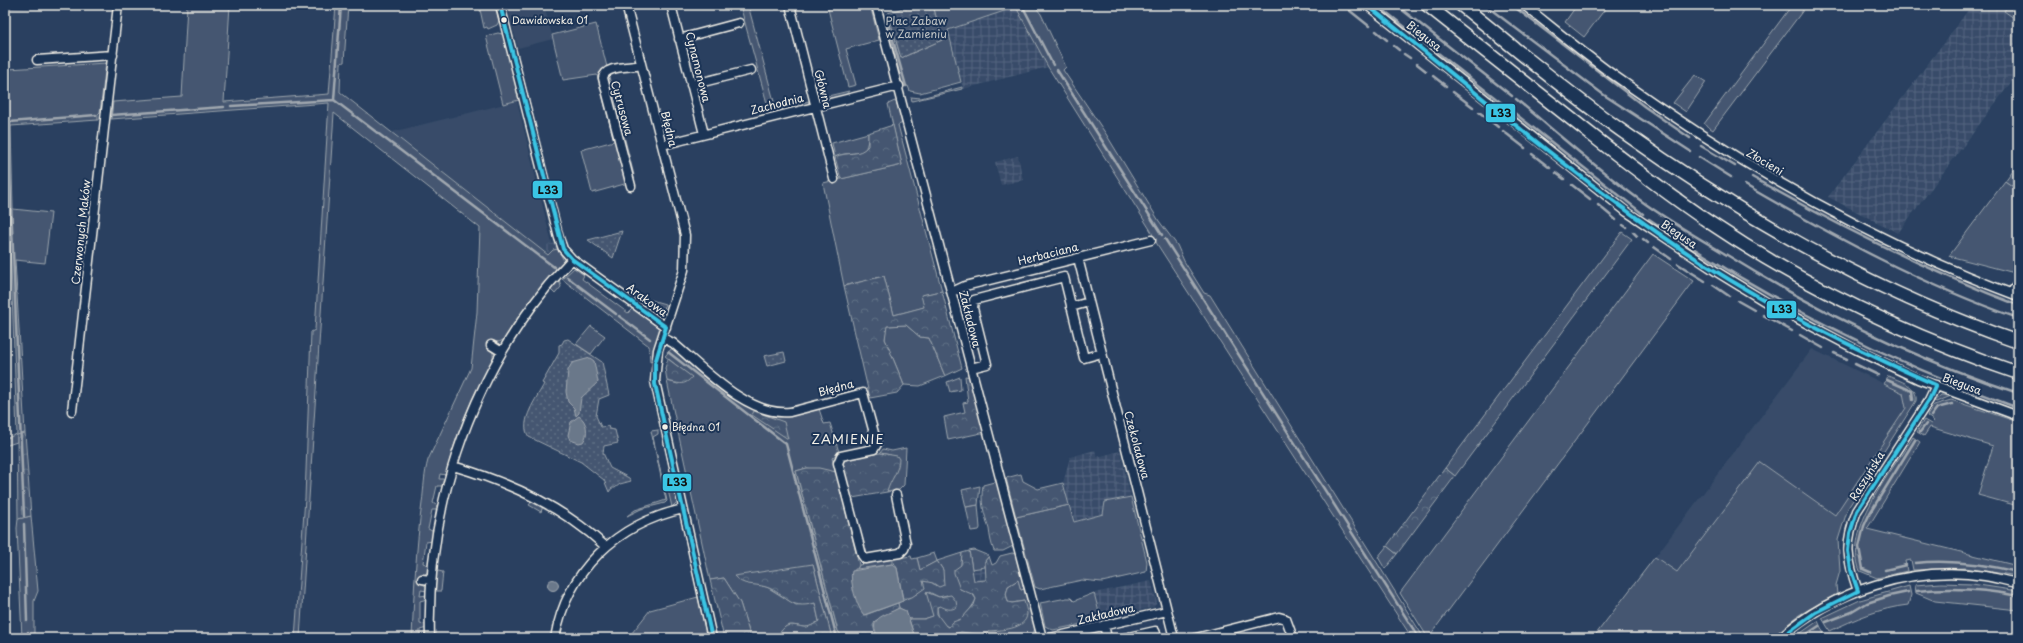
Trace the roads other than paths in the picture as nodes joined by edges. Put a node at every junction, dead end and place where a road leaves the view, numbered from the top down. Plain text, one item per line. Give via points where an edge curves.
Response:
1 (118, 5) edge
2 (500, 5) edge
3 (626, 5) edge
4 (671, 5) edge
5 (790, 5) edge
6 (876, 5) edge
7 (1366, 5) edge
8 (1427, 5) edge
9 (1461, 5) edge
10 (1524, 5) edge
11 (739, 23) dead end
12 (679, 39) junction
13 (113, 55) junction
14 (37, 60) dead end
15 (641, 65) junction
16 (751, 70) dead end
17 (691, 85) junction
18 (899, 86) junction
19 (816, 106) junction
20 (704, 134) junction
21 (662, 145) junction
22 (834, 179) dead end
23 (631, 186) dead end
24 (1151, 240) dead end
25 (1078, 258) junction
26 (572, 259) junction
27 (2018, 284) edge
28 (952, 292) junction
29 (2015, 294) edge
30 (1089, 302) junction
31 (1071, 307) junction
32 (666, 327) junction
33 (663, 338) junction
34 (2018, 342) edge
35 (491, 344) dead end
36 (502, 352) junction
37 (1102, 354) junction
38 (972, 368) junction
39 (2018, 373) edge
40 (1936, 386) junction
41 (72, 411) dead end
42 (2018, 416) edge
43 (453, 466) junction
44 (896, 495) dead end
45 (683, 509) junction
46 (605, 546) junction
47 (422, 579) dead end
48 (431, 580) junction
49 (2018, 583) edge
50 (1858, 591) junction
51 (1167, 611) junction
52 (1104, 625) junction
53 (430, 638) edge
54 (555, 638) edge
55 (712, 638) edge
56 (1042, 638) edge
57 (1050, 638) edge
58 (1107, 638) edge
59 (1124, 638) edge
60 (1158, 638) edge
61 (1174, 638) edge
62 (1196, 638) edge
63 (1293, 638) edge
64 (1780, 638) edge

1 - 13 street, Czerwonych Maków
2 - 26 street, Arakowa via 558,238
3 - 15 street, Błędna
4 - 12 street, Cynamonowa
5 - 19 street, Główna
6 - 18 street, Zakładowa
7 - 40 street, Biegusa via 1607,196 1659,234 1741,287 1802,321 1887,365
8 - 39 highway via 1653,182 1740,242 1862,310 1935,342
9 - 34 highway via 1621,131 1670,165 1764,223 1877,285
10 - 29 street, Złocieni via 1632,88 1700,135 1764,174 1886,240
11 - 12 street
12 - 17 street, Cynamonowa
13 - 14 street
13 - 41 street, Czerwonych Maków
15 - 21 street, Błędna
15 - 23 street, Cytrusowa via 608,70 603,78
16 - 17 street
17 - 20 street, Cynamonowa
18 - 19 street, Zachodnia
18 - 28 street, Zakładowa
19 - 20 street, Zachodnia
19 - 22 street, Główna
20 - 21 street, Zachodnia
21 - 32 street, Błędna via 682,223 685,245 684,270
24 - 25 street, Herbaciana
25 - 28 street, Herbaciana via 965,286
25 - 30 street, Czekoladowa
26 - 32 street, Arakowa
26 - 36 street via 546,288
27 - 29 street
28 - 38 street, Zakładowa
30 - 31 street
30 - 37 street, Czekoladowa
31 - 37 street via 1084,358
31 - 38 street via 1064,277 974,300 972,308 987,364
32 - 33 street, Arakowa
33 - 44 street, Błędna via 673,343 737,396 751,405 766,410 790,412 863,393 877,444 874,448 841,456 838,463 865,559 900,553 904,550 906,544
33 - 45 street, Arakowa via 656,363 655,381
35 - 36 street
36 - 43 street via 475,404
37 - 51 street, Czekoladowa
38 - 56 street, Zakładowa
40 - 42 street, Biegusa
40 - 50 street, Raszyńska via 1857,511 1851,527 1848,551
43 - 46 street via 499,480 543,502 582,526
43 - 48 street via 440,520
45 - 46 street via 649,519
45 - 55 street, Arakowa
46 - 54 street via 583,571 570,591
47 - 48 street
48 - 53 street
49 - 50 street via 1985,576 1932,575 1897,580
50 - 64 street via 1816,612
51 - 52 street, Zakładowa
51 - 61 street, Czekoladowa
52 - 57 street, Zakładowa
52 - 58 street
59 - 60 street via 1155,631
62 - 63 street via 1279,617 1286,620

